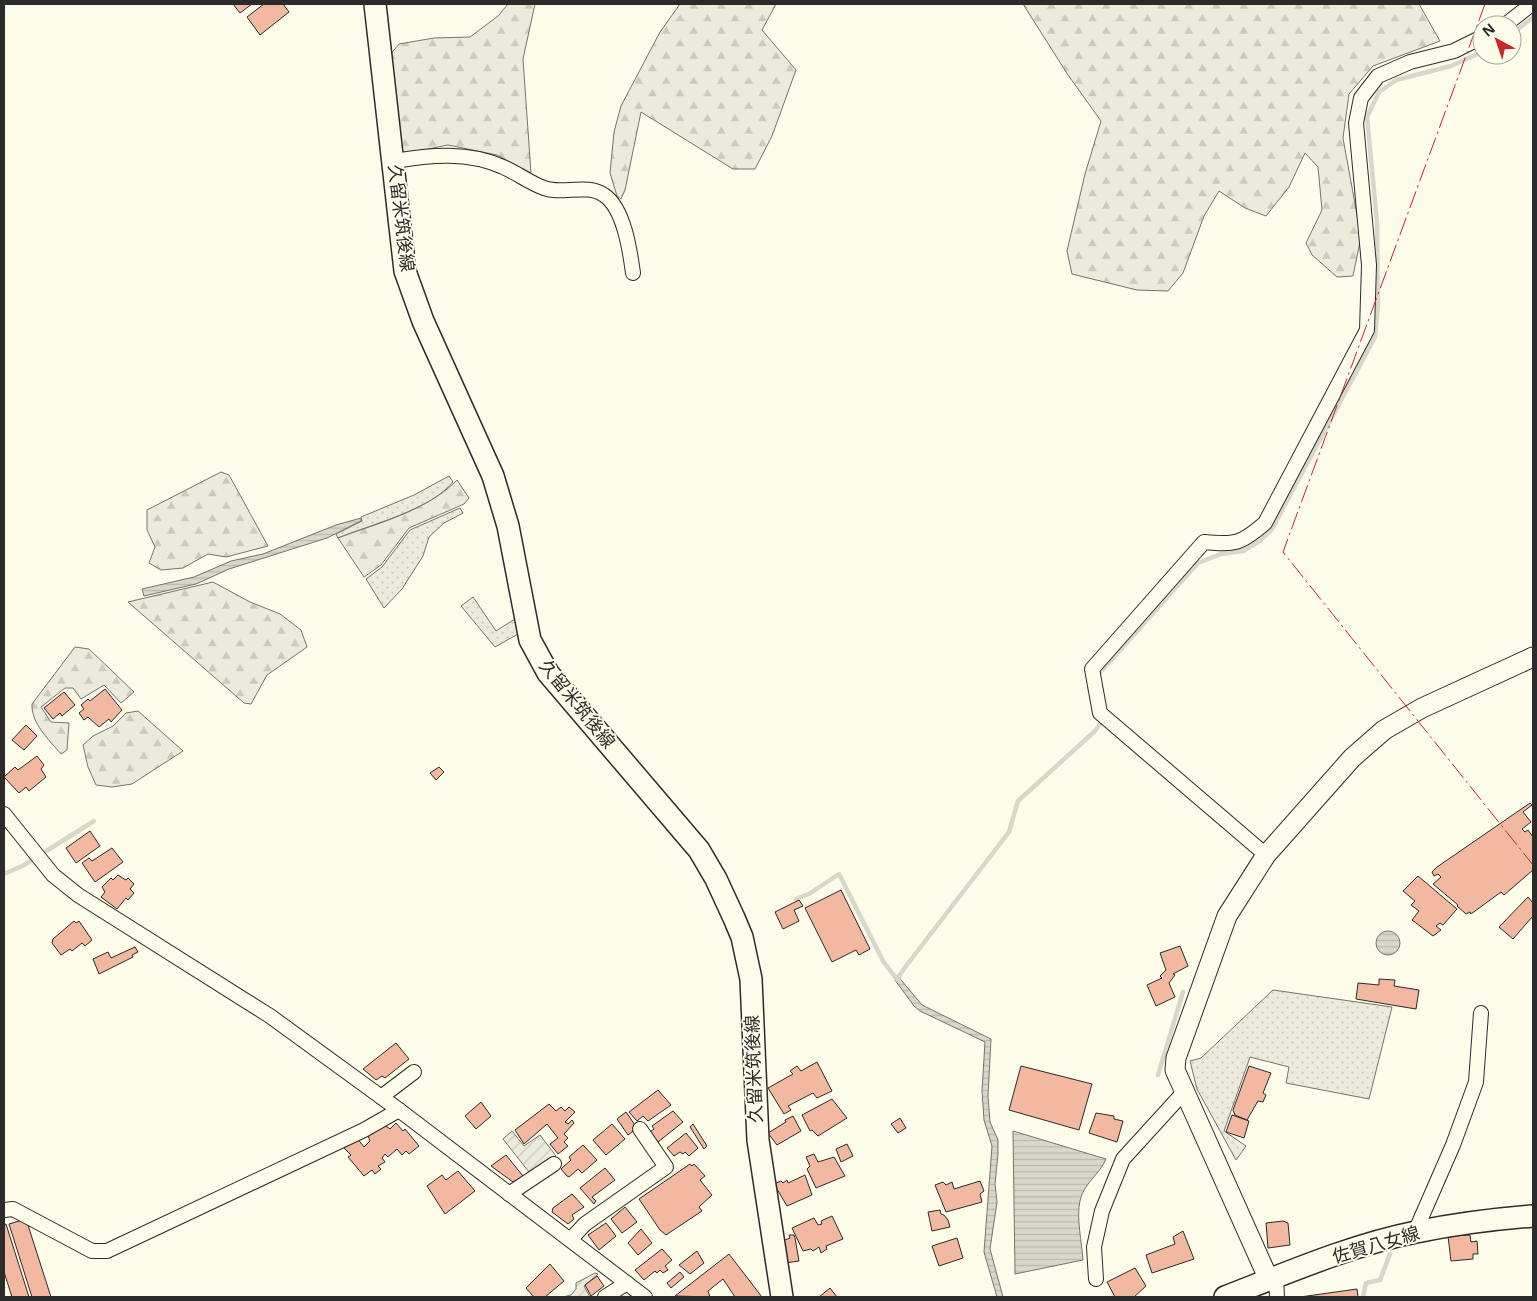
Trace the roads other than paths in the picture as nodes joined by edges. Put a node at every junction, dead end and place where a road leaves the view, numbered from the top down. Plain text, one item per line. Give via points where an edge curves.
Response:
1 (376, 4) edge
2 (1532, 4) edge
3 (1518, 15) edge
4 (1472, 42) edge
5 (394, 161) junction
6 (633, 273) dead end
7 (1533, 657) edge
8 (4, 814) edge
9 (1266, 855) junction
10 (1481, 1014) dead end
11 (414, 1072) dead end
12 (1185, 1091) junction
13 (381, 1097) junction
14 (399, 1110) junction
15 (640, 1130) dead end
16 (554, 1164) dead end
17 (509, 1194) junction
18 (4, 1210) edge
19 (1533, 1216) edge
20 (1415, 1232) junction
21 (570, 1240) junction
22 (1096, 1279) dead end
23 (627, 1283) junction
24 (1274, 1285) edge
25 (604, 1297) edge
26 (645, 1297) edge
27 (782, 1297) edge
28 (1225, 1297) edge

1 - 5 main road, 久留米筑後線
2 - 3 street
4 - 9 street via 1378,76 1360,98 1356,123 1369,265 1366,330 1265,523 1245,540 1204,542 1092,669 1100,713
5 - 6 street via 432,155 474,157 502,166 545,189 588,190 605,195 619,214 629,245
5 - 27 main road, 久留米筑後線 via 405,271 423,321 493,476 508,526 530,640 548,673 698,850 716,879 742,938 751,980 758,1140
7 - 9 street via 1422,708 1384,730 1352,758
8 - 13 street via 53,875 78,895 270,1016
9 - 12 street via 1227,916 1176,1058 1175,1070
10 - 20 street via 1476,1082
11 - 13 street
12 - 22 street via 1123,1159 1102,1211 1094,1247
12 - 24 street
13 - 14 street
14 - 17 street
14 - 18 street via 364,1130 107,1251 92,1250 13,1209
15 - 21 street via 666,1167 585,1224
16 - 17 street
17 - 21 street
19 - 20 main road, 佐賀八女線
20 - 24 main road, 佐賀八女線 via 1337,1254
21 - 23 street
23 - 25 street
23 - 26 street
24 - 28 main road, 佐賀八女線

